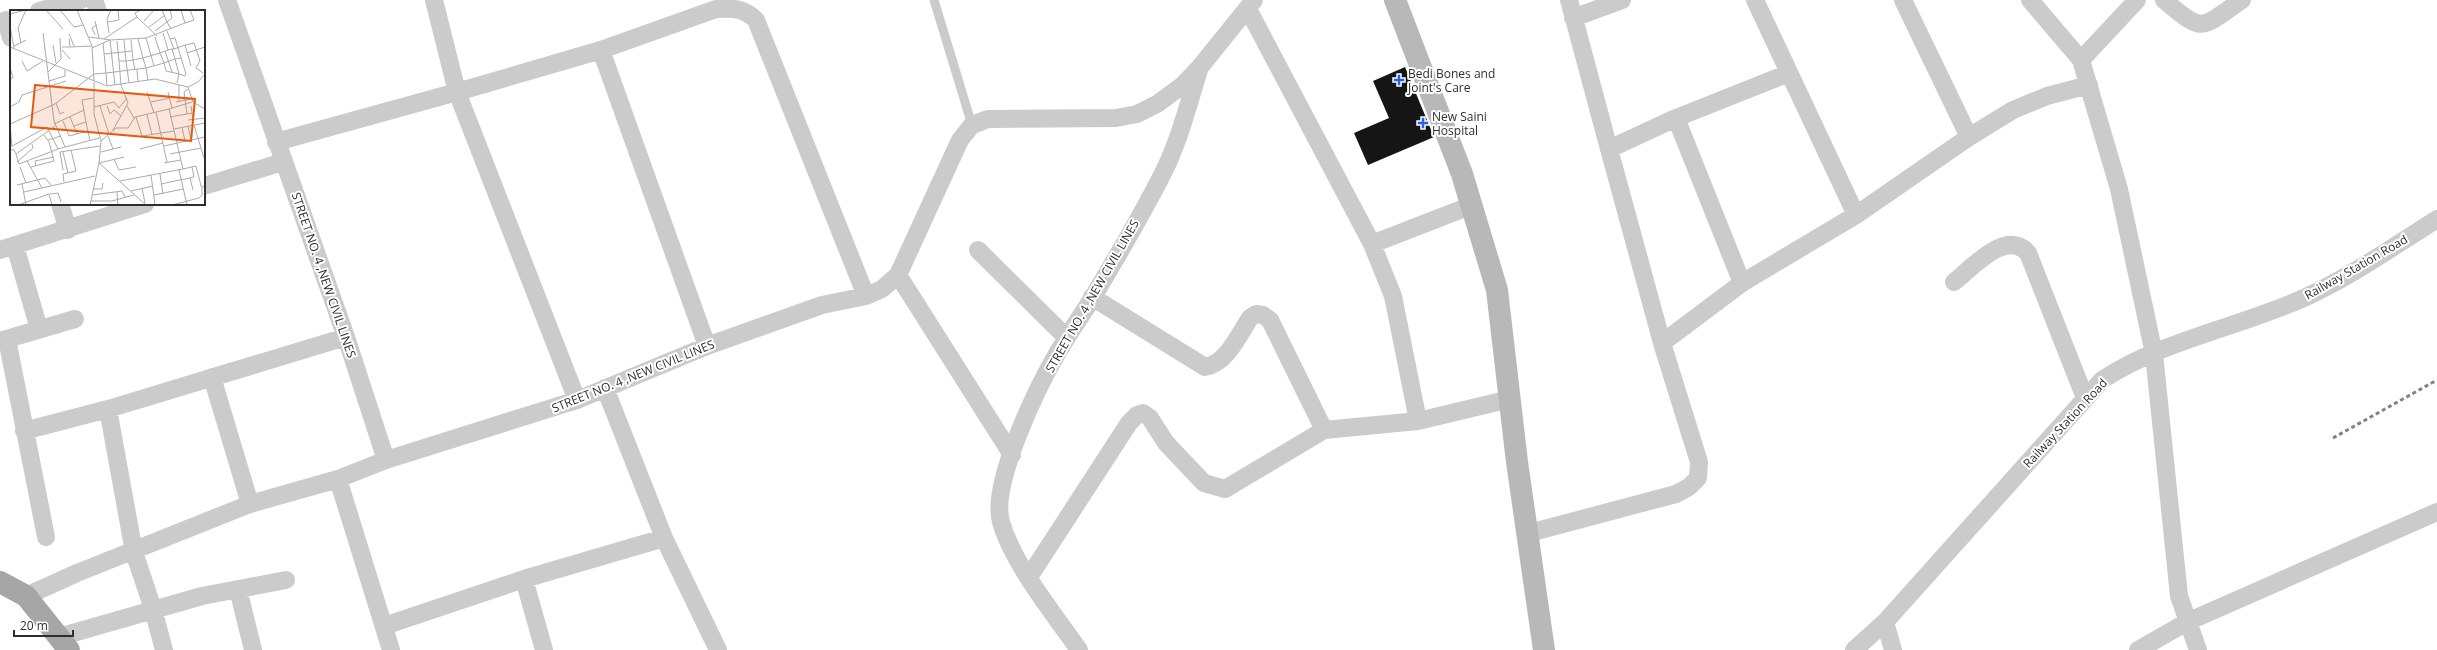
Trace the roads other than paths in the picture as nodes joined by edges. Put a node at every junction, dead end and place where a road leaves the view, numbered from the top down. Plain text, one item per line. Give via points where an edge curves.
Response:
1 (80, 0) edge
2 (94, 0) edge
3 (227, 0) edge
4 (434, 0) edge
5 (934, 0) edge
6 (1395, 0) edge
7 (1568, 0) edge
8 (1622, 0) edge
9 (1755, 0) edge
10 (1903, 0) edge
11 (2030, 0) edge
12 (2137, 0) edge
13 (2164, 0) edge
14 (2242, 0) edge
15 (1251, 4) edge
16 (43, 10) edge
17 (98, 10) edge
18 (1573, 18) junction
19 (6, 20) edge
20 (10, 34) edge
21 (601, 50) junction
22 (2081, 60) junction
23 (1200, 67) junction
24 (1789, 73) junction
25 (2089, 85) junction
26 (457, 92) junction
27 (1676, 118) junction
28 (972, 125) junction
29 (1969, 138) junction
30 (276, 142) junction
31 (1609, 149) junction
32 (283, 162) junction
33 (205, 186) edge
34 (60, 205) edge
35 (143, 205) edge
36 (1470, 206) junction
37 (1856, 215) junction
38 (2437, 220) edge
39 (68, 230) junction
40 (1372, 244) junction
41 (8, 248) edge
42 (978, 250) dead end
43 (898, 275) junction
44 (1954, 282) dead end
45 (1742, 283) junction
46 (866, 296) junction
47 (1092, 297) junction
48 (75, 319) dead end
49 (39, 329) junction
50 (346, 337) junction
51 (1066, 338) junction
52 (4, 340) edge
53 (1662, 343) junction
54 (707, 346) junction
55 (2154, 354) junction
56 (212, 377) junction
57 (605, 388) junction
58 (2085, 398) junction
59 (1510, 399) junction
60 (578, 400) junction
61 (108, 409) junction
62 (1418, 421) junction
63 (1324, 430) junction
64 (24, 431) junction
65 (1012, 455) junction
66 (386, 460) junction
67 (338, 479) junction
68 (250, 504) junction
69 (2437, 512) edge
70 (1529, 533) junction
71 (46, 537) dead end
72 (664, 538) junction
73 (134, 552) junction
74 (1029, 577) junction
75 (524, 579) junction
76 (286, 580) dead end
77 (0, 582) edge
78 (238, 589) junction
79 (26, 596) junction
80 (153, 609) junction
81 (1884, 622) junction
82 (2187, 622) junction
83 (384, 626) junction
84 (64, 643) edge
85 (164, 650) edge
86 (252, 650) edge
87 (391, 650) edge
88 (544, 650) edge
89 (718, 650) edge
90 (1079, 650) edge
91 (1544, 650) edge
92 (1854, 650) edge
93 (1893, 650) edge
94 (2138, 650) edge
95 (2198, 650) edge

1 - 16 street
2 - 17 street
3 - 30 street, STREET NO. 4 ,NEW CIVIL LINES
4 - 26 street
5 - 28 lane
6 - 36 main road via 1462,174
7 - 18 street
8 - 18 street
9 - 24 street
10 - 29 street
11 - 22 street
12 - 22 street
13 - 14 street via 2189,22 2197,24 2208,24
15 - 23 street, STREET NO. 4 ,NEW CIVIL LINES
15 - 40 street
18 - 31 street
19 - 20 street
21 - 26 street
21 - 46 street via 716,9 747,11 756,20
21 - 54 street
22 - 25 street
23 - 28 street, STREET NO. 4 ,NEW CIVIL LINES via 1157,104 1137,114 1116,118 988,119
23 - 47 street, STREET NO. 4 ,NEW CIVIL LINES via 1162,174
24 - 27 street
24 - 37 street
25 - 29 street via 2047,96 2013,110
25 - 55 street via 2119,189
26 - 30 street
26 - 60 street
27 - 31 street
27 - 45 street
28 - 43 street, STREET NO. 4 ,NEW CIVIL LINES via 960,140
29 - 37 street
30 - 32 street, STREET NO. 4 ,NEW CIVIL LINES
31 - 53 street
32 - 33 street
32 - 50 street, STREET NO. 4 ,NEW CIVIL LINES
34 - 39 street
35 - 39 street
36 - 40 street
36 - 59 main road via 1497,290
37 - 45 street
38 - 55 street, Railway Station Road via 2355,271 2307,297
39 - 41 street
40 - 62 street via 1393,296
41 - 49 street
42 - 51 street
43 - 46 street, STREET NO. 4 ,NEW CIVIL LINES via 882,289
43 - 65 street
44 - 58 street via 1996,249 2007,244 2023,247 2028,253
45 - 53 street
46 - 54 street, STREET NO. 4 ,NEW CIVIL LINES via 822,305
47 - 51 street, STREET NO. 4 ,NEW CIVIL LINES
47 - 63 street via 1205,367 1222,360 1250,318 1256,314 1263,315 1270,320
48 - 49 street
49 - 52 street
50 - 56 street
50 - 66 street, STREET NO. 4 ,NEW CIVIL LINES
51 - 65 street, STREET NO. 4 ,NEW CIVIL LINES via 1023,425
52 - 64 street
53 - 70 street via 1699,462 1698,478 1676,494
54 - 57 street, STREET NO. 4 ,NEW CIVIL LINES
55 - 58 street, Railway Station Road via 2117,370 2102,380
55 - 82 street via 2175,564
56 - 61 street
56 - 68 street
57 - 60 street, STREET NO. 4 ,NEW CIVIL LINES
57 - 72 street
58 - 81 street, Railway Station Road
59 - 62 street
59 - 70 main road
60 - 66 street, STREET NO. 4 ,NEW CIVIL LINES
61 - 64 street
61 - 73 street
62 - 63 street
63 - 74 street via 1225,489 1204,483 1166,443 1150,418 1143,413 1136,415 1128,423
64 - 71 street
65 - 74 street, STREET NO. 4 ,NEW CIVIL LINES via 1001,484 1000,522
66 - 67 street
67 - 68 street
67 - 83 street
68 - 73 street
69 - 82 street
70 - 91 main road
72 - 75 street
72 - 89 street
73 - 79 street via 77,573
73 - 80 street
74 - 90 street, STREET NO. 4 ,NEW CIVIL LINES
75 - 83 street
75 - 88 street
76 - 78 street
77 - 79 main road
78 - 80 street
78 - 86 street
79 - 84 main road
80 - 84 street
80 - 85 street
81 - 92 street, Railway Station Road
81 - 93 street
82 - 94 street
82 - 95 street
83 - 87 street

